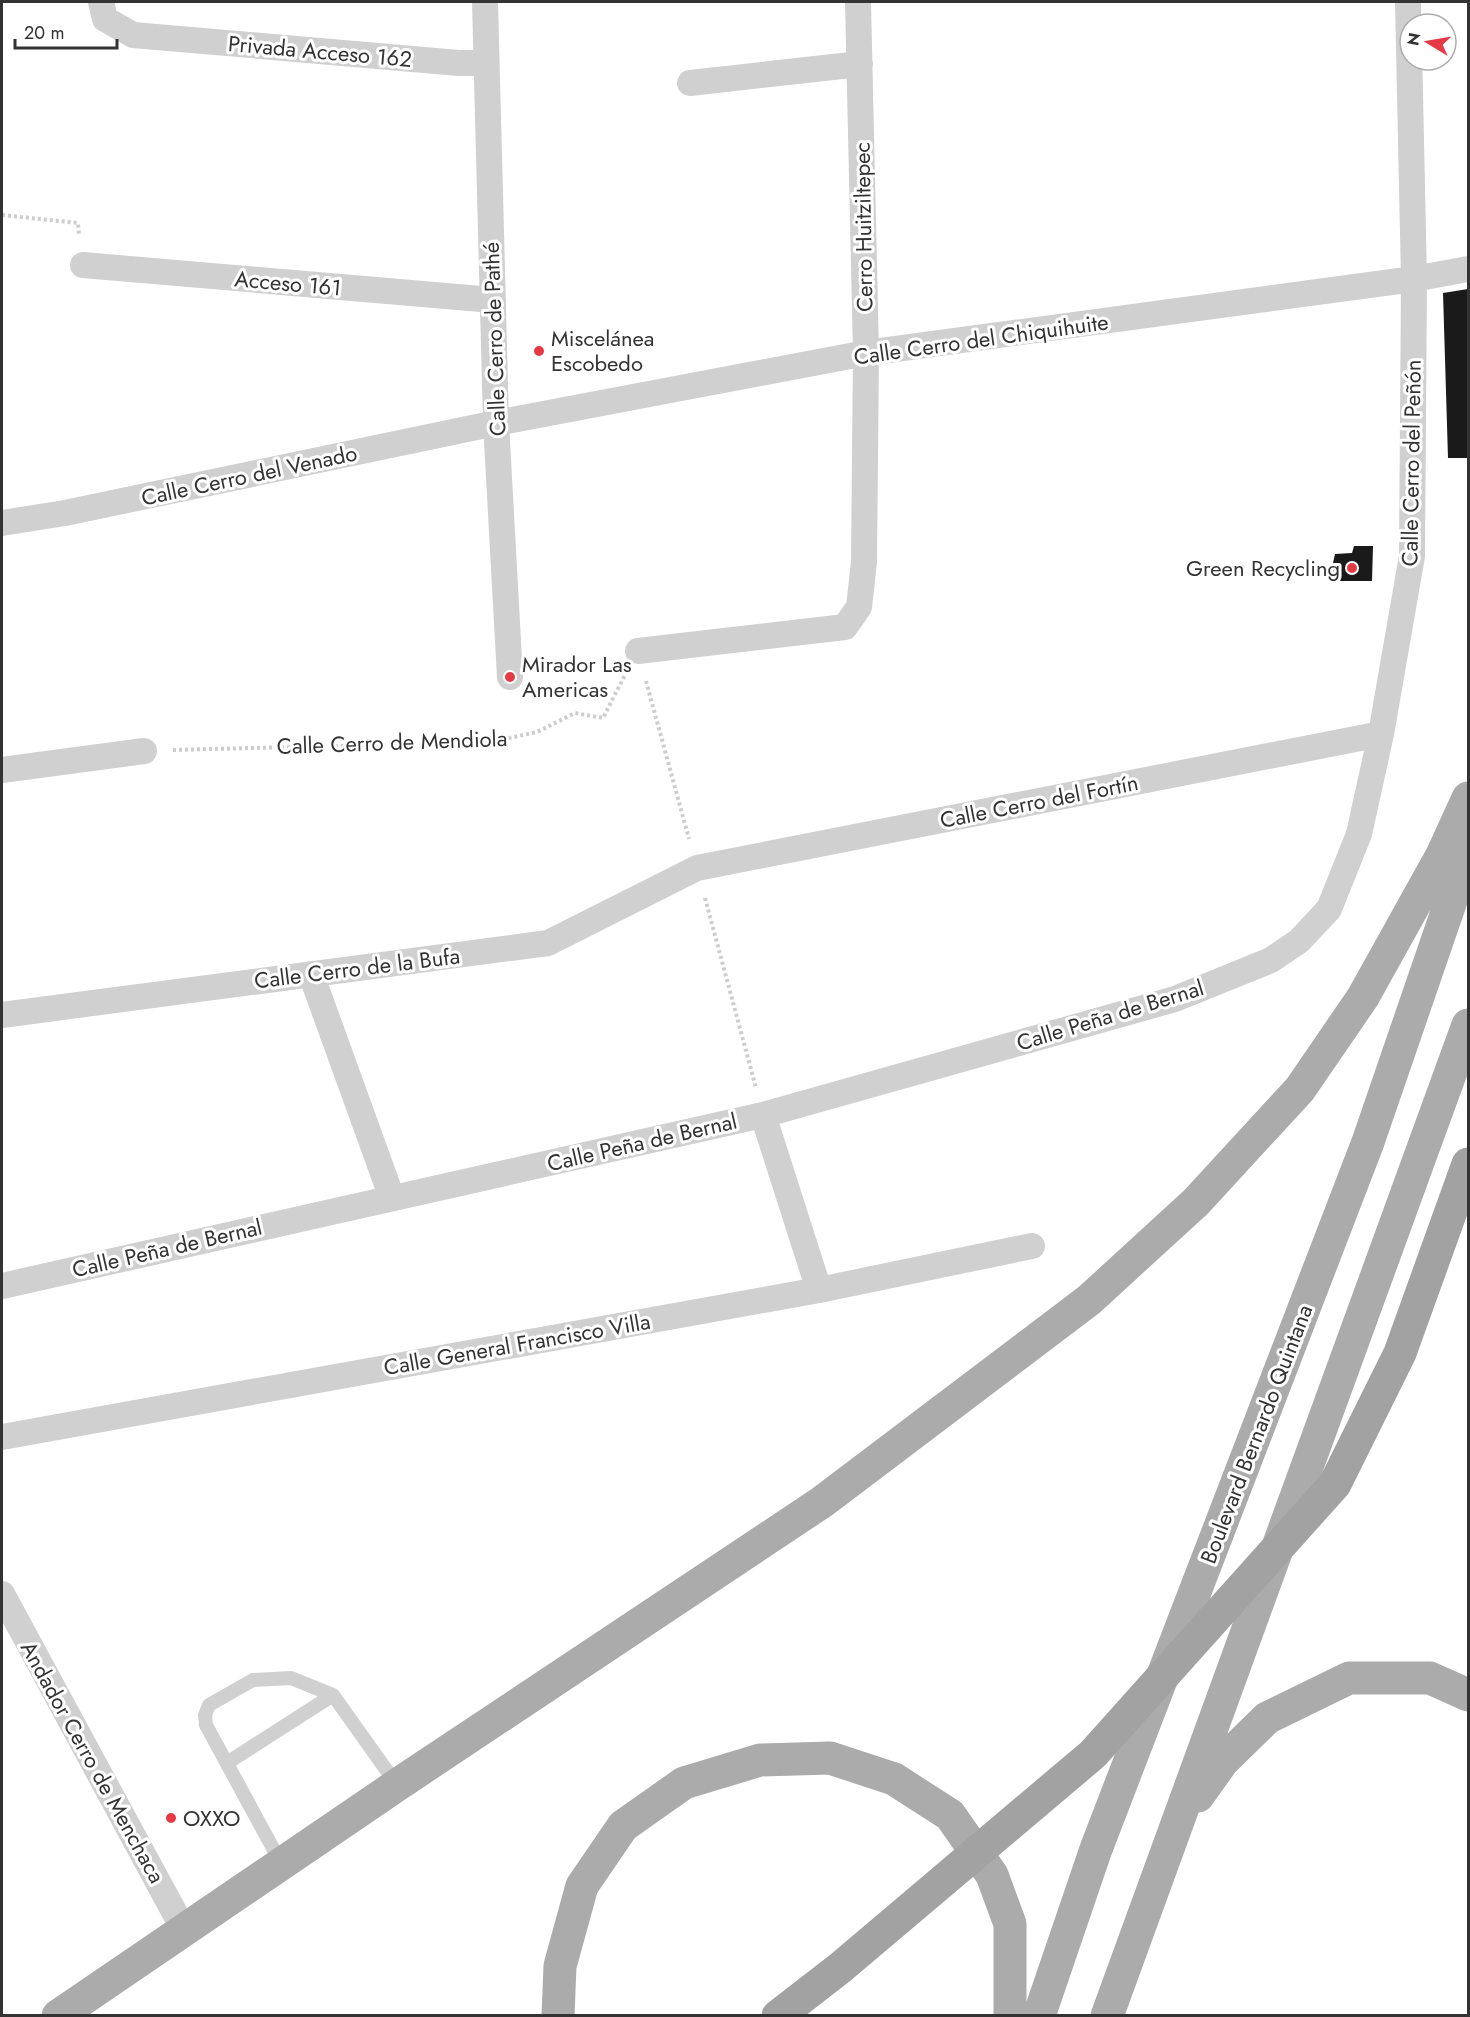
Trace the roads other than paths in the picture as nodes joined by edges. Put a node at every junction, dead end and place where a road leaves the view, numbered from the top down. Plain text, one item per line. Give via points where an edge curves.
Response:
1 (101, 2) edge
2 (485, 2) edge
3 (858, 2) edge
4 (1408, 2) edge
5 (486, 63) junction
6 (860, 64) junction
7 (690, 83) dead end
8 (82, 266) road end
9 (1468, 269) edge
10 (1414, 279) junction
11 (493, 300) junction
12 (866, 353) junction
13 (496, 423) junction
14 (2, 523) edge
15 (638, 651) road end
16 (510, 677) dead end
17 (1381, 734) junction
18 (144, 751) road end
19 (2, 770) edge
20 (1468, 798) edge
21 (1468, 851) edge
22 (697, 868) joint
23 (1271, 960) joint
24 (311, 974) junction
25 (2, 1015) edge
26 (1468, 1025) edge
27 (763, 1115) junction
28 (1468, 1164) edge
29 (392, 1198) junction
30 (1032, 1246) dead end
31 (2, 1286) edge
32 (819, 1290) junction
33 (2, 1437) edge
34 (2, 1594) edge
35 (333, 1695) junction
36 (1468, 1695) edge
37 (227, 1763) junction
38 (397, 1785) junction
39 (282, 1863) junction
40 (1151, 1894) junction
41 (184, 1930) junction
42 (58, 2016) edge
43 (558, 2016) edge
44 (778, 2016) edge
45 (1010, 2016) edge
46 (1039, 2016) edge
47 (1107, 2016) edge

1 - 5 street, Privada Acceso 162 via 105,20 133,34
2 - 5 street, Calle Cerro de Pathé
3 - 6 street, Cerro Huitziltepec
4 - 10 street, Calle Cerro del Peñón
5 - 11 street, Calle Cerro de Pathé
6 - 7 street
6 - 12 street, Cerro Huitziltepec
8 - 11 street, Acceso 161
9 - 10 street, Calle Cerro del Chiquihuite
10 - 12 street, Calle Cerro del Chiquihuite
10 - 17 street, Calle Cerro del Peñón via 1412,556
11 - 13 street, Calle Cerro de Pathé
12 - 13 street, Calle Cerro del Chiquihuite
12 - 15 street, Cerro Huitziltepec via 864,562 859,607 845,627
13 - 14 street, Calle Cerro del Venado
13 - 16 street, Calle Cerro de Pathé
17 - 22 street, Calle Cerro del Fortín
17 - 23 street, Calle Cerro del Peñón via 1359,834 1329,909 1299,941
18 - 19 street
20 - 38 main road via 1442,855 1363,997 1300,1089 1196,1202 1089,1300 822,1502
21 - 46 main road, Boulevard Bernardo Quintana via 1368,1142 1096,1849
22 - 24 street, Calle Cerro de la Bufa via 548,943
23 - 27 street, Calle Peña de Bernal via 1175,999
24 - 25 street, Calle Cerro de la Bufa
24 - 29 street
26 - 40 main road
27 - 29 street, Calle Peña de Bernal
27 - 32 street
28 - 44 highway, bridge via 1400,1353 1335,1484 1093,1755
29 - 31 street, Calle Peña de Bernal
30 - 32 street, Calle General Francisco Villa
32 - 33 street, Calle General Francisco Villa
34 - 41 street, Andador Cerro de Menchaca
35 - 37 lane
35 - 37 lane via 291,1678 253,1680 209,1706 206,1725
35 - 38 lane
36 - 40 main road via 1430,1678 1349,1678 1267,1718 1223,1761 1188,1809
37 - 39 lane
38 - 39 main road
39 - 41 main road
40 - 47 main road
41 - 42 main road
43 - 45 main road via 560,1966 582,1886 623,1826 684,1783 760,1760 830,1758 894,1779 950,1815 992,1875 1010,1924

